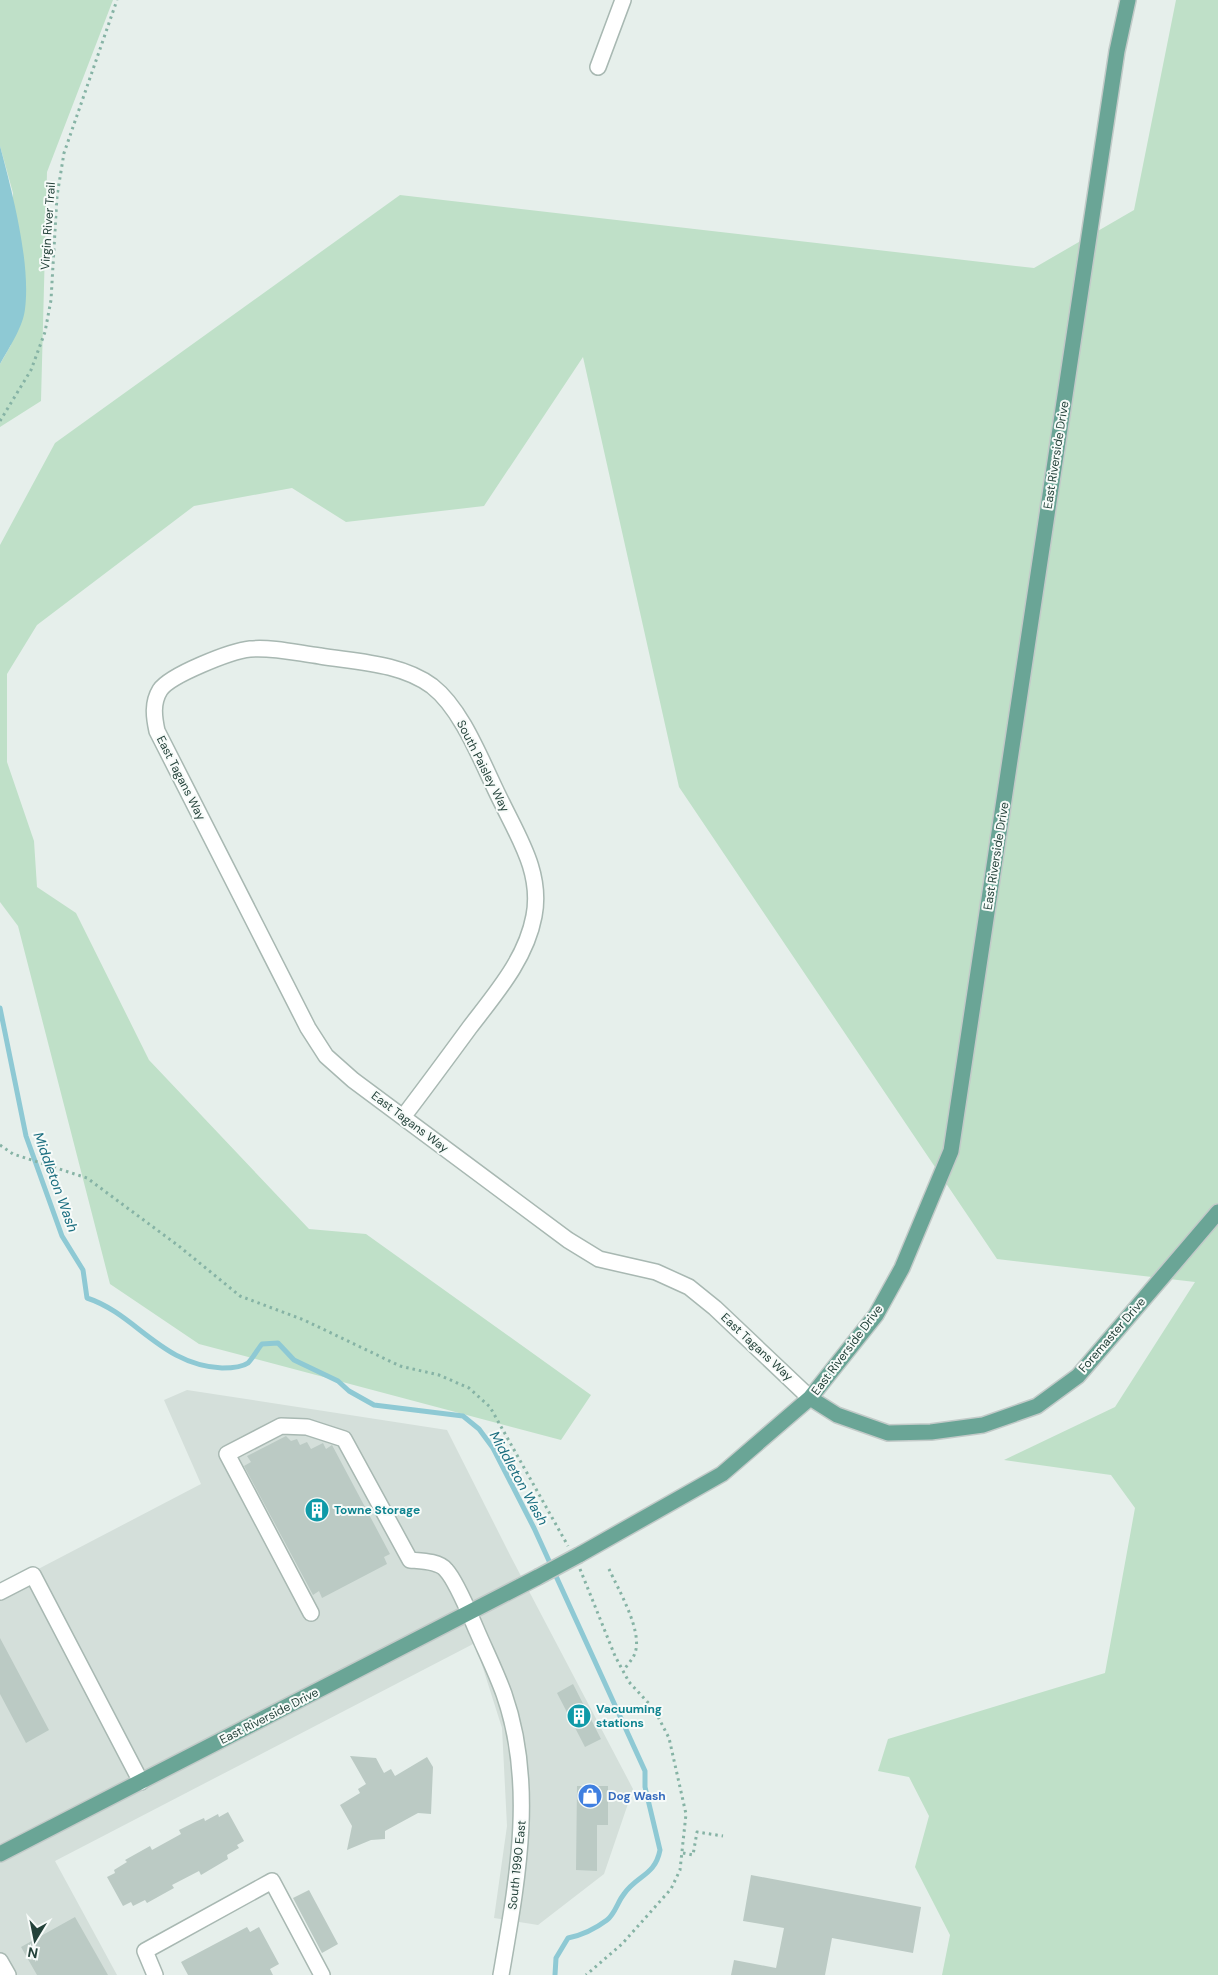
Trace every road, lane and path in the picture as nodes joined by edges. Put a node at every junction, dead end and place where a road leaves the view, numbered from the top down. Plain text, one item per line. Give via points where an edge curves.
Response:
1 (118, 0) edge
2 (623, 0) edge
3 (1128, 0) edge
4 (598, 67) dead end
5 (0, 421) edge
6 (154, 711) joint
7 (403, 1117) junction
8 (0, 1145) edge
9 (1218, 1212) edge
10 (810, 1398) junction
11 (576, 1558) junction
12 (609, 1569) dead end
13 (0, 1592) edge
14 (311, 1613) dead end
15 (469, 1613) junction
16 (624, 1670) junction
17 (141, 1782) junction
18 (724, 1836) dead end
19 (683, 1853) junction
20 (0, 1854) edge
21 (0, 1961) edge
22 (8, 1975) edge
23 (156, 1975) edge
24 (322, 1975) edge
25 (501, 1975) edge
26 (586, 1975) edge

1 - 5 path, Virgin River Trail via 64,153 57,196 51,300 45,332 31,370
2 - 4 street
3 - 10 main road, East Riverside Drive via 1117,51 951,1151 902,1268 876,1315
6 - 7 street, East Tagans Way via 157,731 317,1044 338,1067
6 - 7 street, South Paisley Way via 161,689 168,682 220,657 264,649 401,670 432,687 456,713 529,858 536,886 534,916 526,947 517,963
7 - 10 street, East Tagans Way via 583,1251 599,1259 656,1272 689,1286
8 - 11 path via 13,1154 87,1178 240,1296 304,1320 400,1366 439,1375 468,1388 490,1407
9 - 10 main road, Foremaster Drive via 1078,1376 1037,1406 983,1425 931,1432 888,1433 837,1415
10 - 11 main road, East Riverside Drive via 722,1474
11 - 15 main road, East Riverside Drive, bridge
11 - 16 path via 615,1656
12 - 16 path via 636,1638 635,1654
13 - 17 street via 33,1575
14 - 15 street, South 1990 East via 227,1454 281,1426 307,1427 344,1439 410,1560 446,1569
15 - 17 main road, East Riverside Drive
15 - 25 street, South 1990 East via 504,1694 521,1770 522,1826
16 - 19 path via 629,1682 654,1709 669,1738 686,1814
17 - 20 main road, East Riverside Drive
18 - 19 path via 697,1832 692,1855
19 - 26 path via 680,1870 671,1889 622,1944
21 - 22 street
23 - 24 street via 145,1951 272,1881

